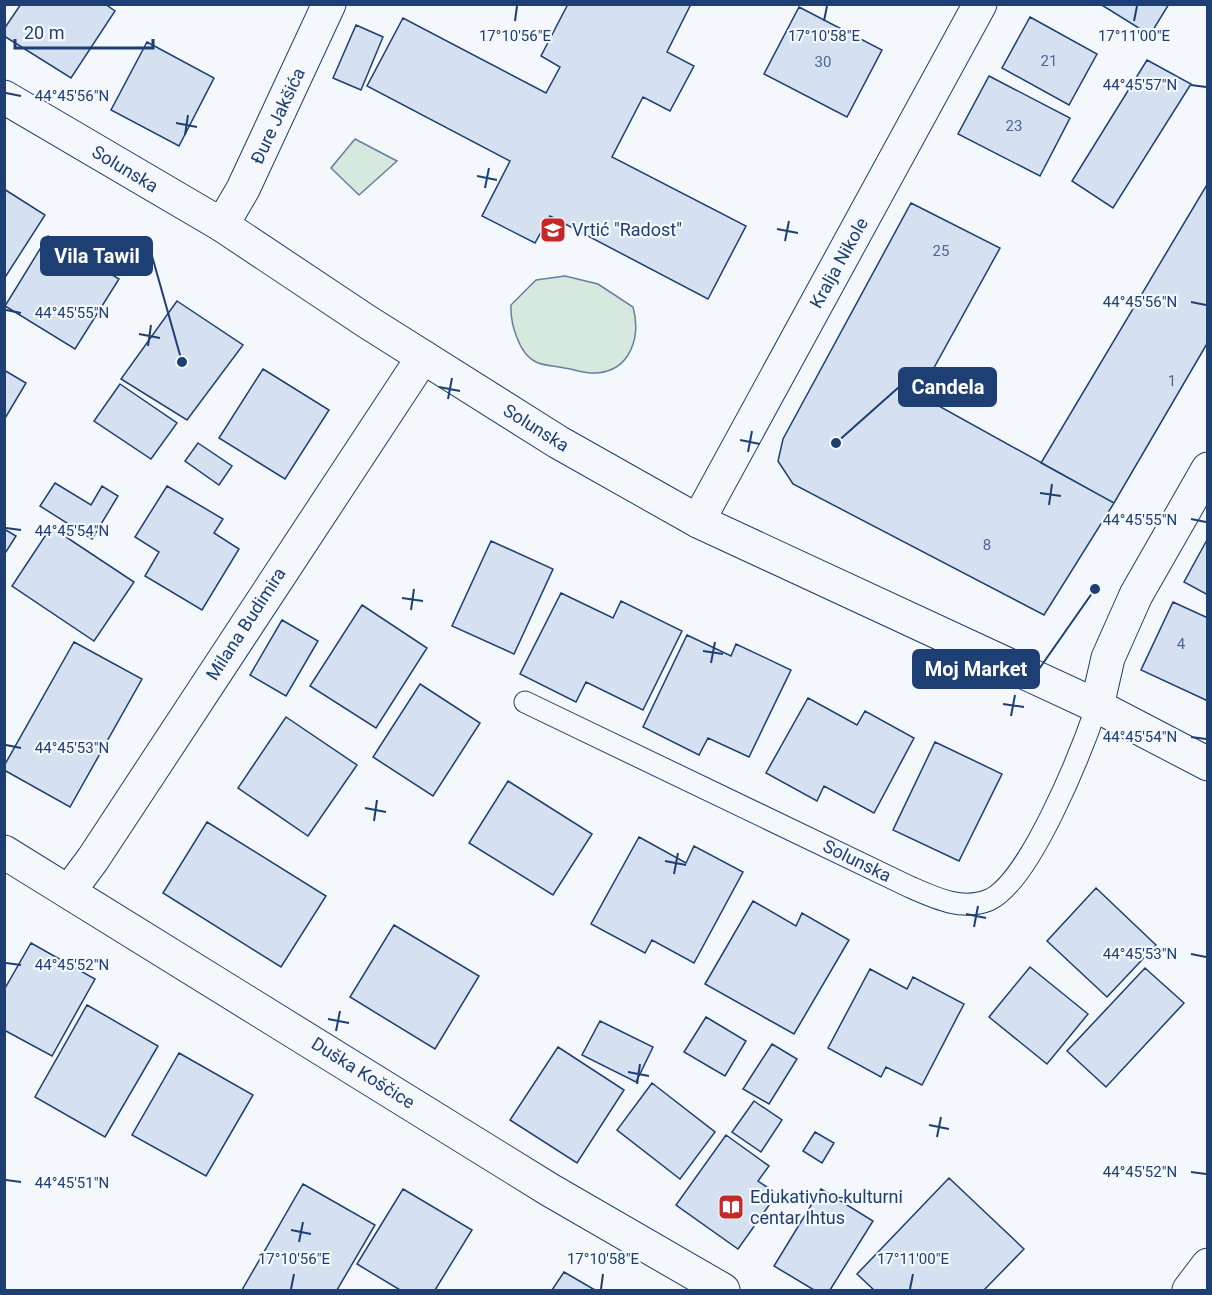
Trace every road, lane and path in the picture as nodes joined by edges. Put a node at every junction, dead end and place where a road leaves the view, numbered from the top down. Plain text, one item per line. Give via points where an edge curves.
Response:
1 (329, 4) edge
2 (980, 4) edge
3 (4, 97) edge
4 (222, 225) junction
5 (423, 357) junction
6 (1208, 469) edge
7 (698, 521) junction
8 (525, 702) dead end
9 (1097, 706) junction
10 (1135, 726) junction
11 (1208, 744) edge
12 (1208, 764) edge
13 (4, 852) edge
14 (70, 890) junction
15 (1208, 1265) edge
16 (723, 1290) edge
17 (1189, 1290) edge

1 - 4 street, Đure Jakšića via 243,189
2 - 7 street, Kralja Nikole
3 - 4 street, Solunska
4 - 5 street, Solunska
5 - 7 street, Solunska via 558,442
5 - 14 street, Milana Budimira
6 - 9 street via 1136,595 1108,658
7 - 9 street, Solunska
8 - 9 lane, Solunska via 952,904 988,900 1004,891 1017,875 1069,781
9 - 10 street, Solunska
10 - 11 street, Solunska
10 - 12 street, Solunska
13 - 14 street, Duška Koščice
14 - 16 street, Duška Koščice via 540,1183
15 - 17 street

